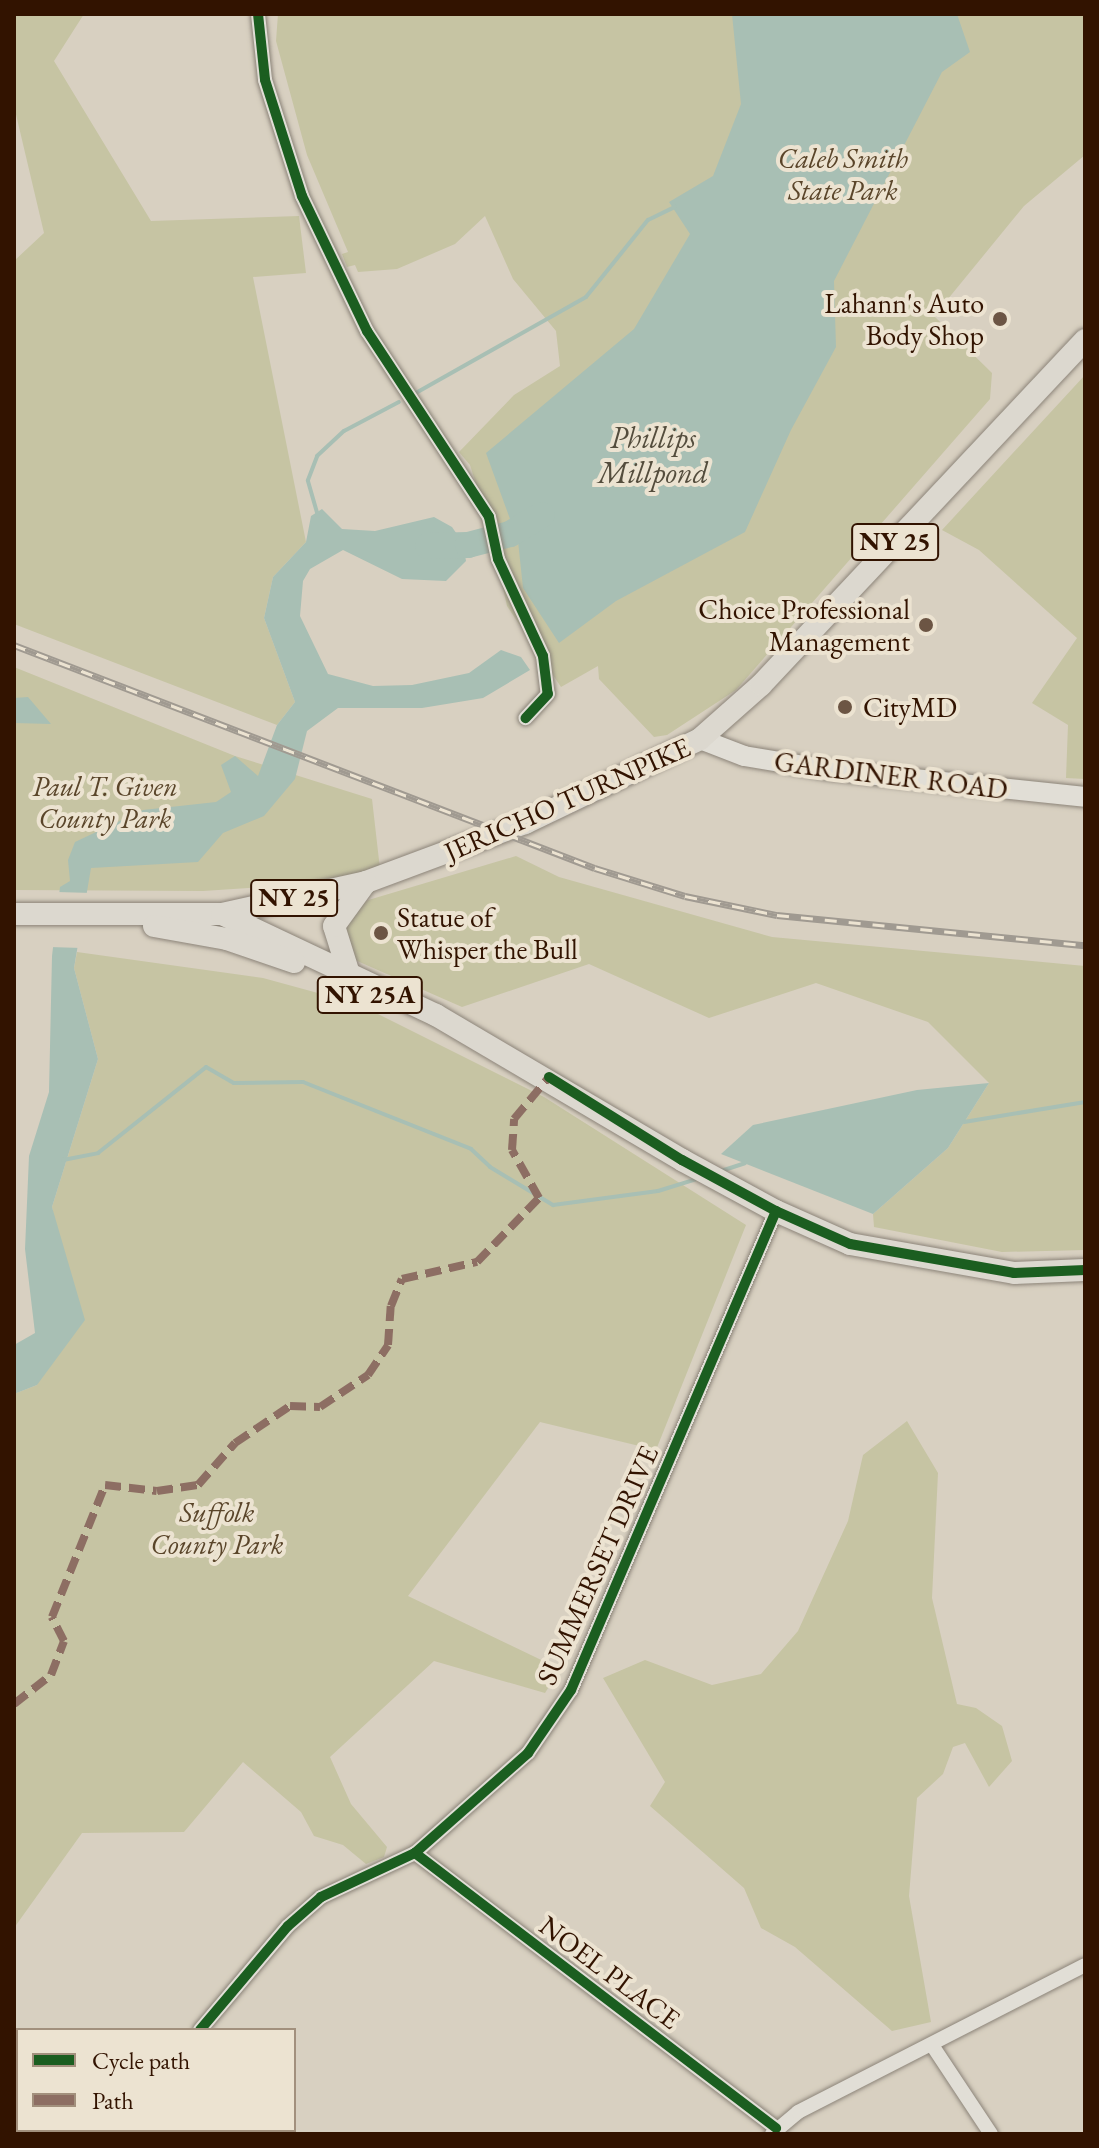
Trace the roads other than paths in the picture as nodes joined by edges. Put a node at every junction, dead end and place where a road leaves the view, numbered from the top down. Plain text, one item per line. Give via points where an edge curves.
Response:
1 (258, 14) edge
2 (1085, 340) edge
3 (526, 718) dead end
4 (700, 739) junction
5 (1085, 797) edge
6 (366, 882) junction
7 (283, 901) junction
8 (222, 914) junction
9 (23, 915) edge
10 (101, 917) junction
11 (265, 935) junction
12 (277, 956) junction
13 (349, 974) junction
14 (622, 1122) junction
15 (776, 1211) junction
16 (1085, 1270) edge
17 (415, 1853) junction
18 (1085, 1965) edge
19 (202, 2028) edge
20 (932, 2045) junction
21 (774, 2131) edge
22 (991, 2134) edge

1 - 3 street via 265,80 302,196 367,331 489,517 498,559 543,656 548,694
2 - 4 main road, JERICHO TURNPIKE / NY 25 via 761,685
4 - 5 main road, GARDINER ROAD via 744,756 829,770
4 - 6 main road, JERICHO TURNPIKE / NY 25 via 525,823
6 - 7 main road, JERICHO TURNPIKE / NY 25
6 - 13 main road via 334,926
7 - 8 main road, JERICHO TURNPIKE / NY 25
7 - 11 main road via 271,913
8 - 10 main road, NY 25
8 - 11 main road, NY 25A
9 - 10 main road, NY 25
10 - 12 main road, NY 25A via 227,939
11 - 12 main road
11 - 13 main road, NY 25A
12 - 14 main road, NY 25A via 350,984
13 - 14 main road, NY 25A via 436,1015
14 - 15 main road, NY 25A
15 - 16 main road, NY 25A via 850,1244 920,1260 1014,1273
15 - 17 street, SUMMERSET DRIVE via 571,1690 528,1753
17 - 19 street, SUMMERSET DRIVE via 321,1897 288,1926
17 - 21 street, NOEL PLACE
18 - 20 street
20 - 21 street via 798,2112
20 - 22 street

